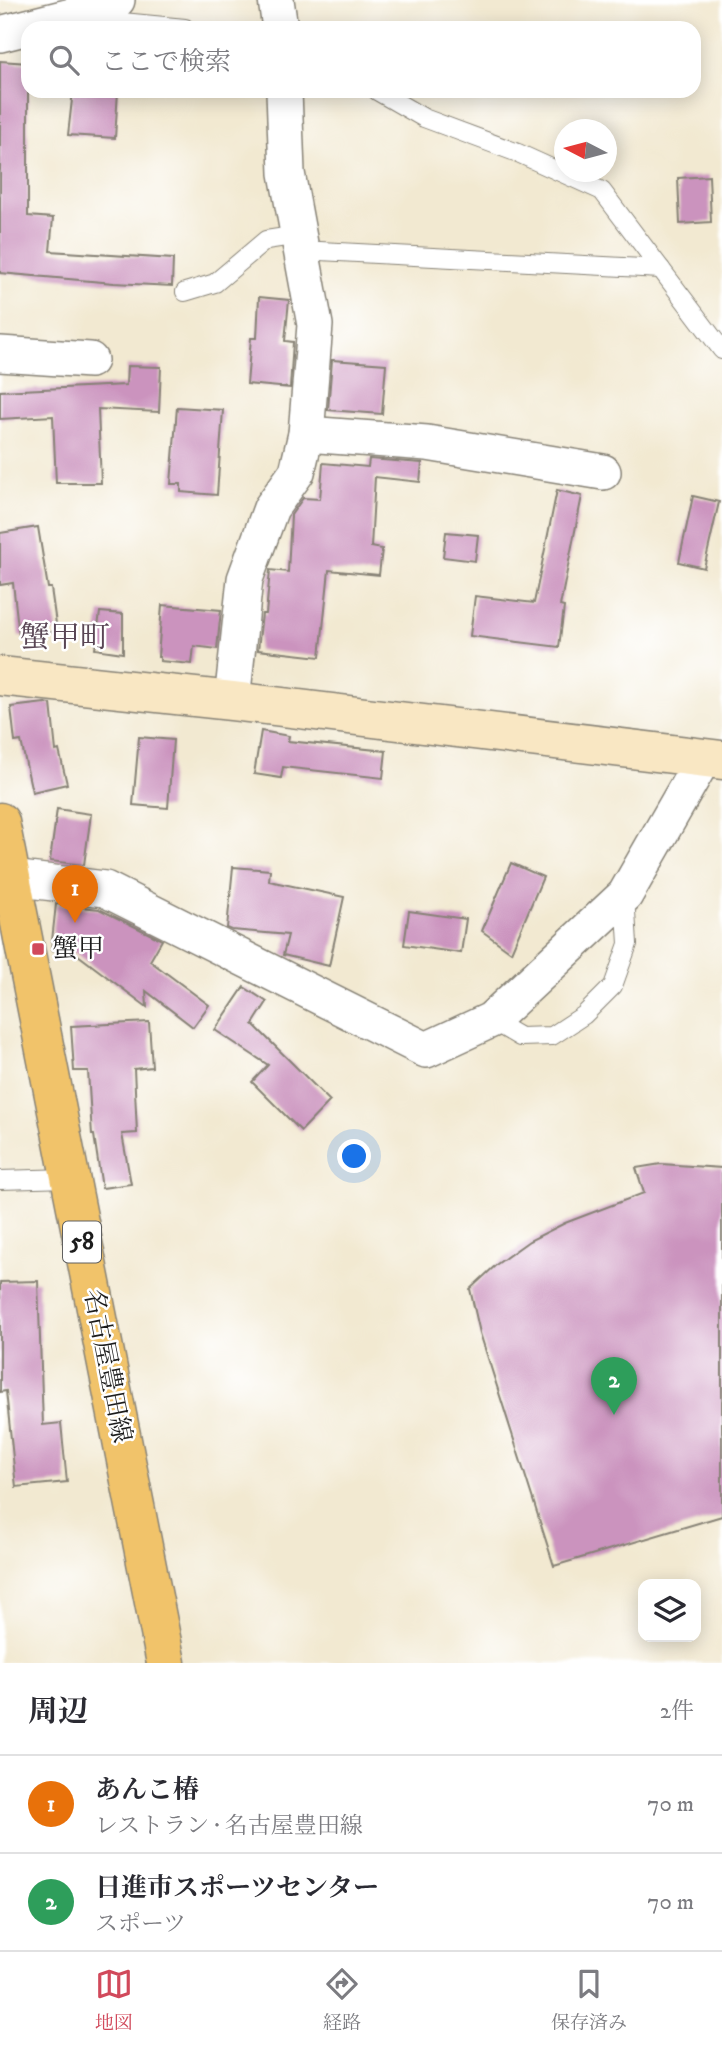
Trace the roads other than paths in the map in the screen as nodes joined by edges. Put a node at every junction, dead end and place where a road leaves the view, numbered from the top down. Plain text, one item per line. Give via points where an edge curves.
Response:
1 (117, 0) edge
2 (276, 0) edge
3 (71, 16) junction
4 (51, 21) edge
5 (119, 21) edge
6 (279, 21) edge
7 (21, 29) edge
8 (0, 34) edge
9 (284, 98) edge
10 (389, 98) edge
11 (300, 242) junction
12 (660, 269) junction
13 (185, 292) dead end
14 (722, 350) edge
15 (0, 354) edge
16 (90, 360) dead end
17 (306, 433) junction
18 (603, 472) dead end
19 (0, 676) edge
20 (232, 701) junction
21 (712, 760) edge
22 (0, 822) edge
23 (6, 869) edge
24 (625, 895) junction
25 (491, 1020) junction
26 (69, 1178) junction
27 (0, 1180) edge
28 (166, 1663) edge

1 - 3 street
2 - 6 street
3 - 4 street
3 - 5 lane
7 - 8 street
9 - 11 street via 287,173
10 - 12 lane via 425,118 602,191
11 - 12 lane
11 - 13 lane via 266,240 215,283
11 - 17 street via 315,325
12 - 14 lane
15 - 16 street
17 - 18 street via 427,443
17 - 20 street via 298,472 271,508 245,579
19 - 20 street
20 - 21 street
21 - 24 street
22 - 23 main road, 名古屋豊田線 / 58
23 - 25 street via 105,889 426,1050
23 - 26 main road, 名古屋豊田線 / 58
24 - 25 street
24 - 25 lane via 628,944 621,965 613,986 584,1015 552,1036 520,1037
26 - 27 lane
26 - 28 main road, 名古屋豊田線 / 58

